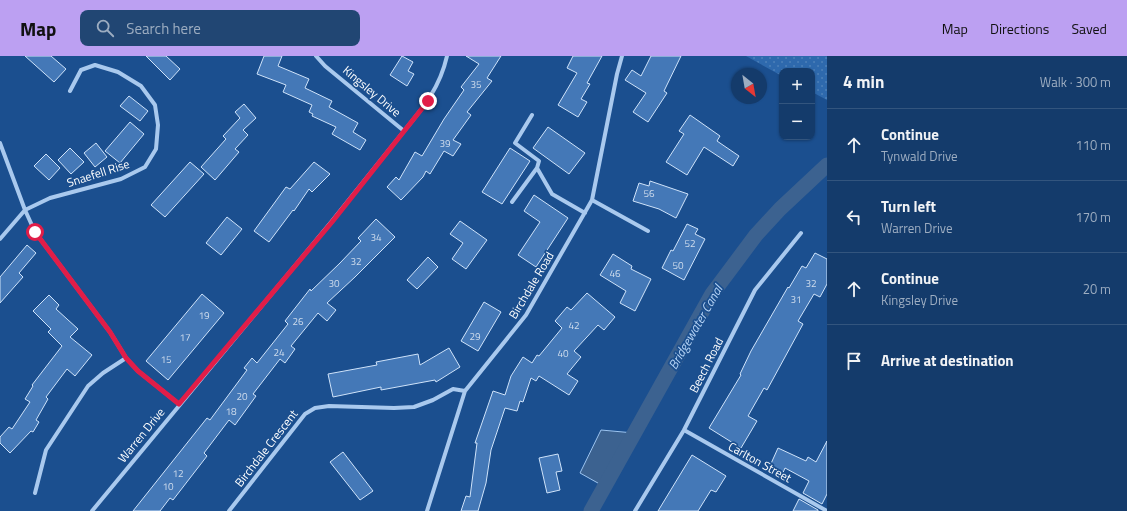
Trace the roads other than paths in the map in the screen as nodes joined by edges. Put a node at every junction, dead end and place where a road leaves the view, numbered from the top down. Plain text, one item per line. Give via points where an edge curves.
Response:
1 (316, 56) edge
2 (447, 56) edge
3 (622, 56) edge
4 (70, 91) dead end
5 (532, 115) dead end
6 (404, 131) junction
7 (0, 143) edge
8 (537, 168) junction
9 (592, 200) junction
10 (512, 202) dead end
11 (24, 210) junction
12 (585, 213) junction
13 (648, 231) dead end
14 (801, 233) dead end
15 (0, 239) edge
16 (126, 358) junction
17 (465, 391) junction
18 (179, 404) junction
19 (684, 430) junction
20 (35, 493) dead end
21 (92, 511) edge
22 (229, 511) edge
23 (427, 511) edge
24 (635, 511) edge
25 (827, 511) edge

1 - 6 street, Kingsley Drive
2 - 6 street, Kingsley Drive via 437,86
3 - 9 street, Birchdale Road
4 - 11 street, Snaefell Rise via 81,70 95,65 118,72 141,86 155,105 158,125 156,149 145,167 121,179 50,198
5 - 8 street via 515,143 539,161
6 - 18 street, Warren Drive via 332,222
7 - 11 street
8 - 10 street
8 - 12 street via 552,194
9 - 12 street, Birchdale Road
9 - 13 street
11 - 15 street
11 - 16 street via 35,232 110,332
12 - 17 street, Birchdale Road via 526,315
14 - 19 street, Beech Road via 755,290
16 - 18 street
16 - 20 street via 103,372 88,386 46,450
17 - 22 street, Birchdale Crescent via 453,389 414,407 315,408 305,414
17 - 23 street, Birchdale Road
18 - 21 street, Warren Drive
19 - 24 street, Beech Road
19 - 25 street, Carlton Street

